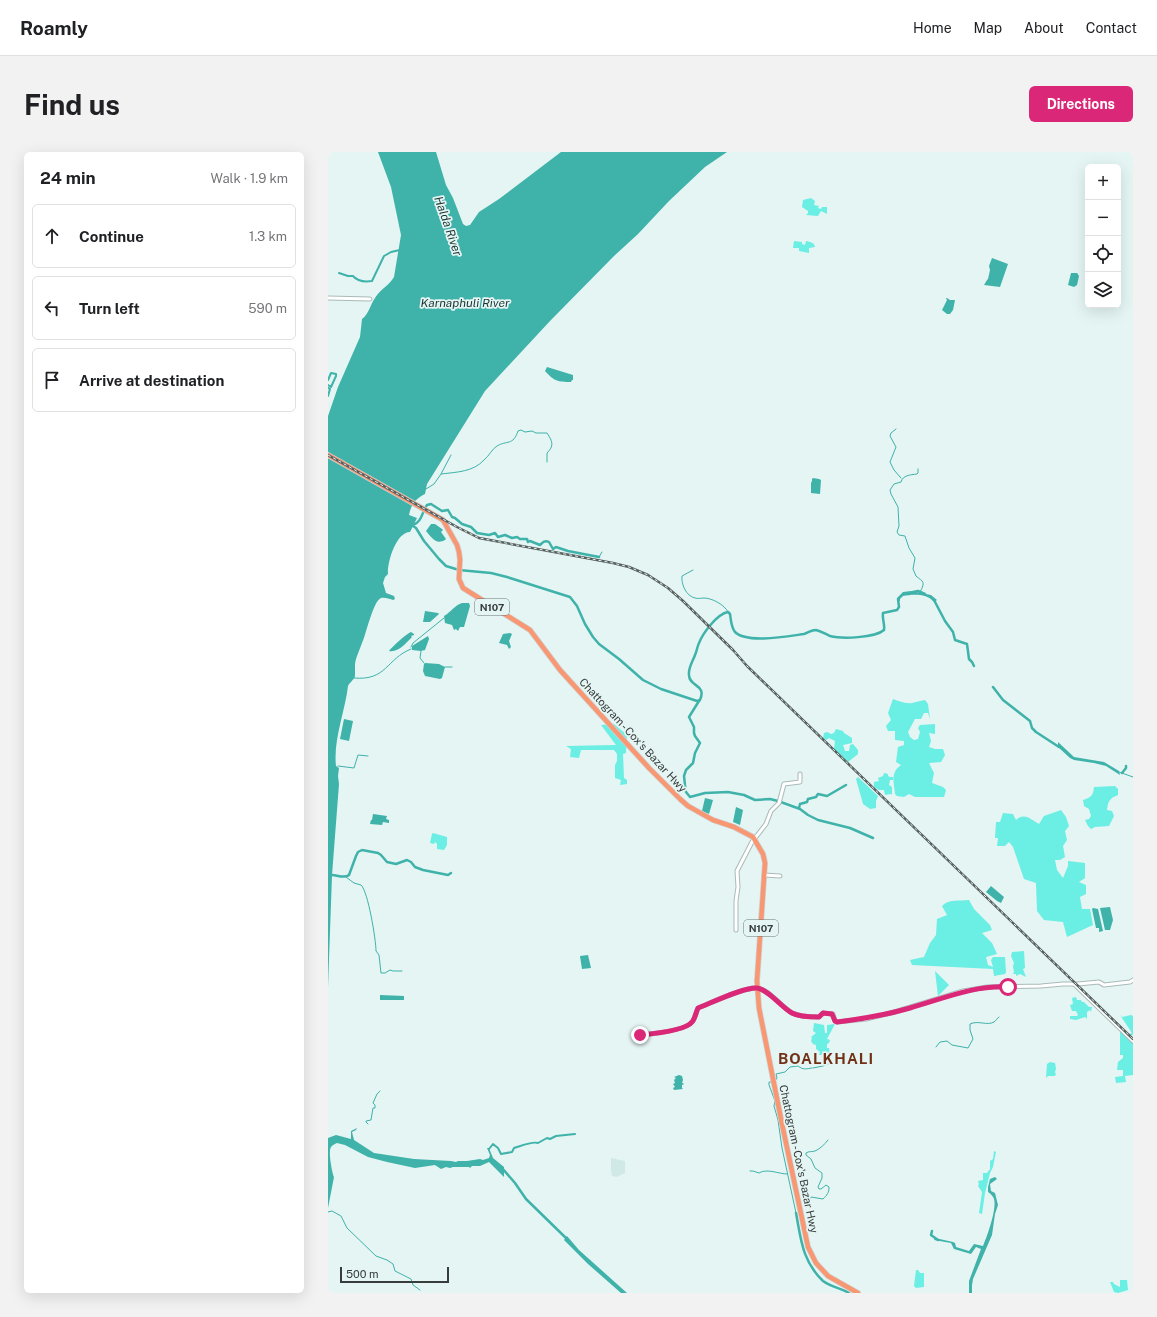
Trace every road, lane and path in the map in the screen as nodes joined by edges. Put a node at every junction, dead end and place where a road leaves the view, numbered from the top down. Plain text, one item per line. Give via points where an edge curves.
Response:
1 (328, 298) edge
2 (370, 299) dead end
3 (328, 455) edge
4 (800, 774) dead end
5 (755, 839) junction
6 (764, 875) junction
7 (780, 876) dead end
8 (736, 930) dead end
9 (1133, 980) edge
10 (1074, 984) junction
11 (758, 988) junction
12 (640, 1035) dead end
13 (1133, 1040) edge
14 (858, 1293) edge

1 - 2 main road
3 - 5 highway, Chattogram - Cox's Bazar Hwy / N107 via 444,521 459,550 460,583 466,590 524,626 560,670 680,799 714,820 734,827
4 - 5 main road via 800,782 784,784 779,803 771,811 766,824
5 - 6 highway, Chattogram - Cox's Bazar Hwy / N107 via 764,854
5 - 8 main road via 737,871
6 - 7 main road
6 - 11 highway, Chattogram - Cox's Bazar Hwy / N107
9 - 10 main road via 1104,985 1099,982
10 - 11 main road via 987,987 866,1019 837,1022 830,1013 823,1013 819,1017 792,1014
10 - 13 main road
11 - 12 main road via 744,990 698,1008 691,1023 681,1028
11 - 14 highway, Chattogram - Cox's Bazar Hwy / N107 via 759,1008 808,1247 816,1263 828,1276

